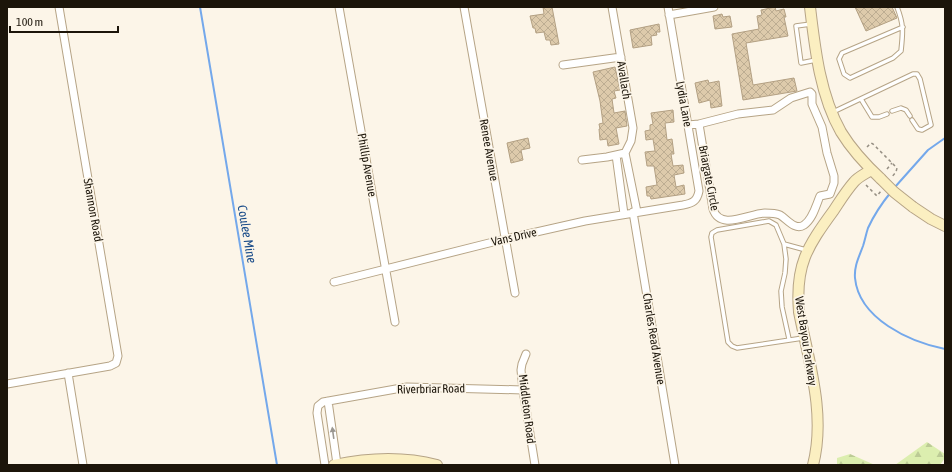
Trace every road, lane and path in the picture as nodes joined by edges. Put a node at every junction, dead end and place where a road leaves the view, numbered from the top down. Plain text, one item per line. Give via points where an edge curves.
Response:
1 (59, 7) edge
2 (339, 7) edge
3 (464, 7) edge
4 (612, 7) edge
5 (668, 7) edge
6 (714, 7) edge
7 (810, 7) edge
8 (897, 7) edge
9 (669, 15) junction
10 (812, 24) junction
11 (903, 27) junction
12 (621, 57) junction
13 (817, 60) junction
14 (563, 65) dead end
15 (861, 99) junction
16 (832, 112) junction
17 (892, 112) dead end
18 (887, 114) dead end
19 (910, 116) dead end
20 (912, 120) dead end
21 (699, 124) junction
22 (688, 125) junction
23 (867, 147) dead end
24 (625, 153) junction
25 (616, 155) junction
26 (582, 160) dead end
27 (892, 163) junction
28 (887, 169) dead end
29 (871, 170) junction
30 (886, 179) junction
31 (866, 185) dead end
32 (882, 190) dead end
33 (696, 200) joint
34 (635, 212) junction
35 (624, 214) junction
36 (810, 219) junction
37 (822, 226) junction
38 (945, 226) edge
39 (505, 239) junction
40 (784, 244) junction
41 (807, 251) junction
42 (385, 269) junction
43 (334, 282) dead end
44 (515, 293) dead end
45 (395, 322) dead end
46 (804, 337) junction
47 (789, 340) junction
48 (526, 354) dead end
49 (68, 373) junction
50 (7, 384) edge
51 (523, 390) junction
52 (328, 401) junction
53 (83, 465) edge
54 (325, 465) edge
55 (336, 465) edge
56 (437, 465) edge
57 (535, 465) edge
58 (675, 465) edge
59 (813, 465) edge

1 - 49 street, Shannon Road via 118,356 116,363 110,366
2 - 42 street, Phillip Avenue
3 - 39 street, Renee Avenue
4 - 12 street, Avallach
5 - 9 street, Lydia Lane
6 - 9 street
7 - 10 street
8 - 11 lane
9 - 22 street, Lydia Lane
10 - 13 street
10 - 13 lane via 796,26 801,63
11 - 11 lane via 842,53 839,59 844,74 850,78 893,58 901,51
12 - 14 street
12 - 24 street, Avallach via 633,128 631,141
13 - 16 street
15 - 16 lane
15 - 18 lane via 872,117
15 - 20 lane via 917,74 931,125 922,130 918,129
16 - 29 street via 853,149
17 - 19 lane via 901,108
21 - 22 street
21 - 36 street, Briargate Circle via 713,209 719,218 727,221 773,213 796,226 804,225
21 - 36 street via 738,114 773,110 791,98 810,92 834,176 830,194 820,196
22 - 33 street, Lydia Lane via 699,191
23 - 27 path via 871,143 874,144
24 - 25 street
24 - 34 street
25 - 26 street
25 - 35 street
27 - 28 path
27 - 30 path via 897,168 896,172
29 - 30 street
29 - 37 street, West Bayou Parkway via 854,182
30 - 38 street, bridge via 894,192
31 - 32 path via 877,196
33 - 34 street, Vans Drive via 683,205
34 - 35 street, Vans Drive
34 - 58 street, Charles Read Avenue
35 - 39 street, Vans Drive
36 - 37 street
37 - 41 street, West Bayou Parkway
39 - 42 street, Vans Drive
39 - 44 street, Renee Avenue
40 - 41 lane
40 - 47 lane via 786,258 781,291
40 - 47 lane via 776,225 770,221 717,230 711,237 728,342 737,348
41 - 46 street, West Bayou Parkway via 800,272 798,298
42 - 43 street, Vans Drive
42 - 45 street, Phillip Avenue
46 - 47 lane
46 - 59 street, West Bayou Parkway via 818,412 818,440
48 - 51 street, Middleton Road via 521,370
49 - 50 street, Shannon Road
49 - 53 street
51 - 52 street, Riverbriar Road via 407,387
51 - 57 street, Middleton Road
52 - 54 street, Riverbriar Road via 318,406 317,413
55 -> 52 street
55 - 56 street via 382,458

